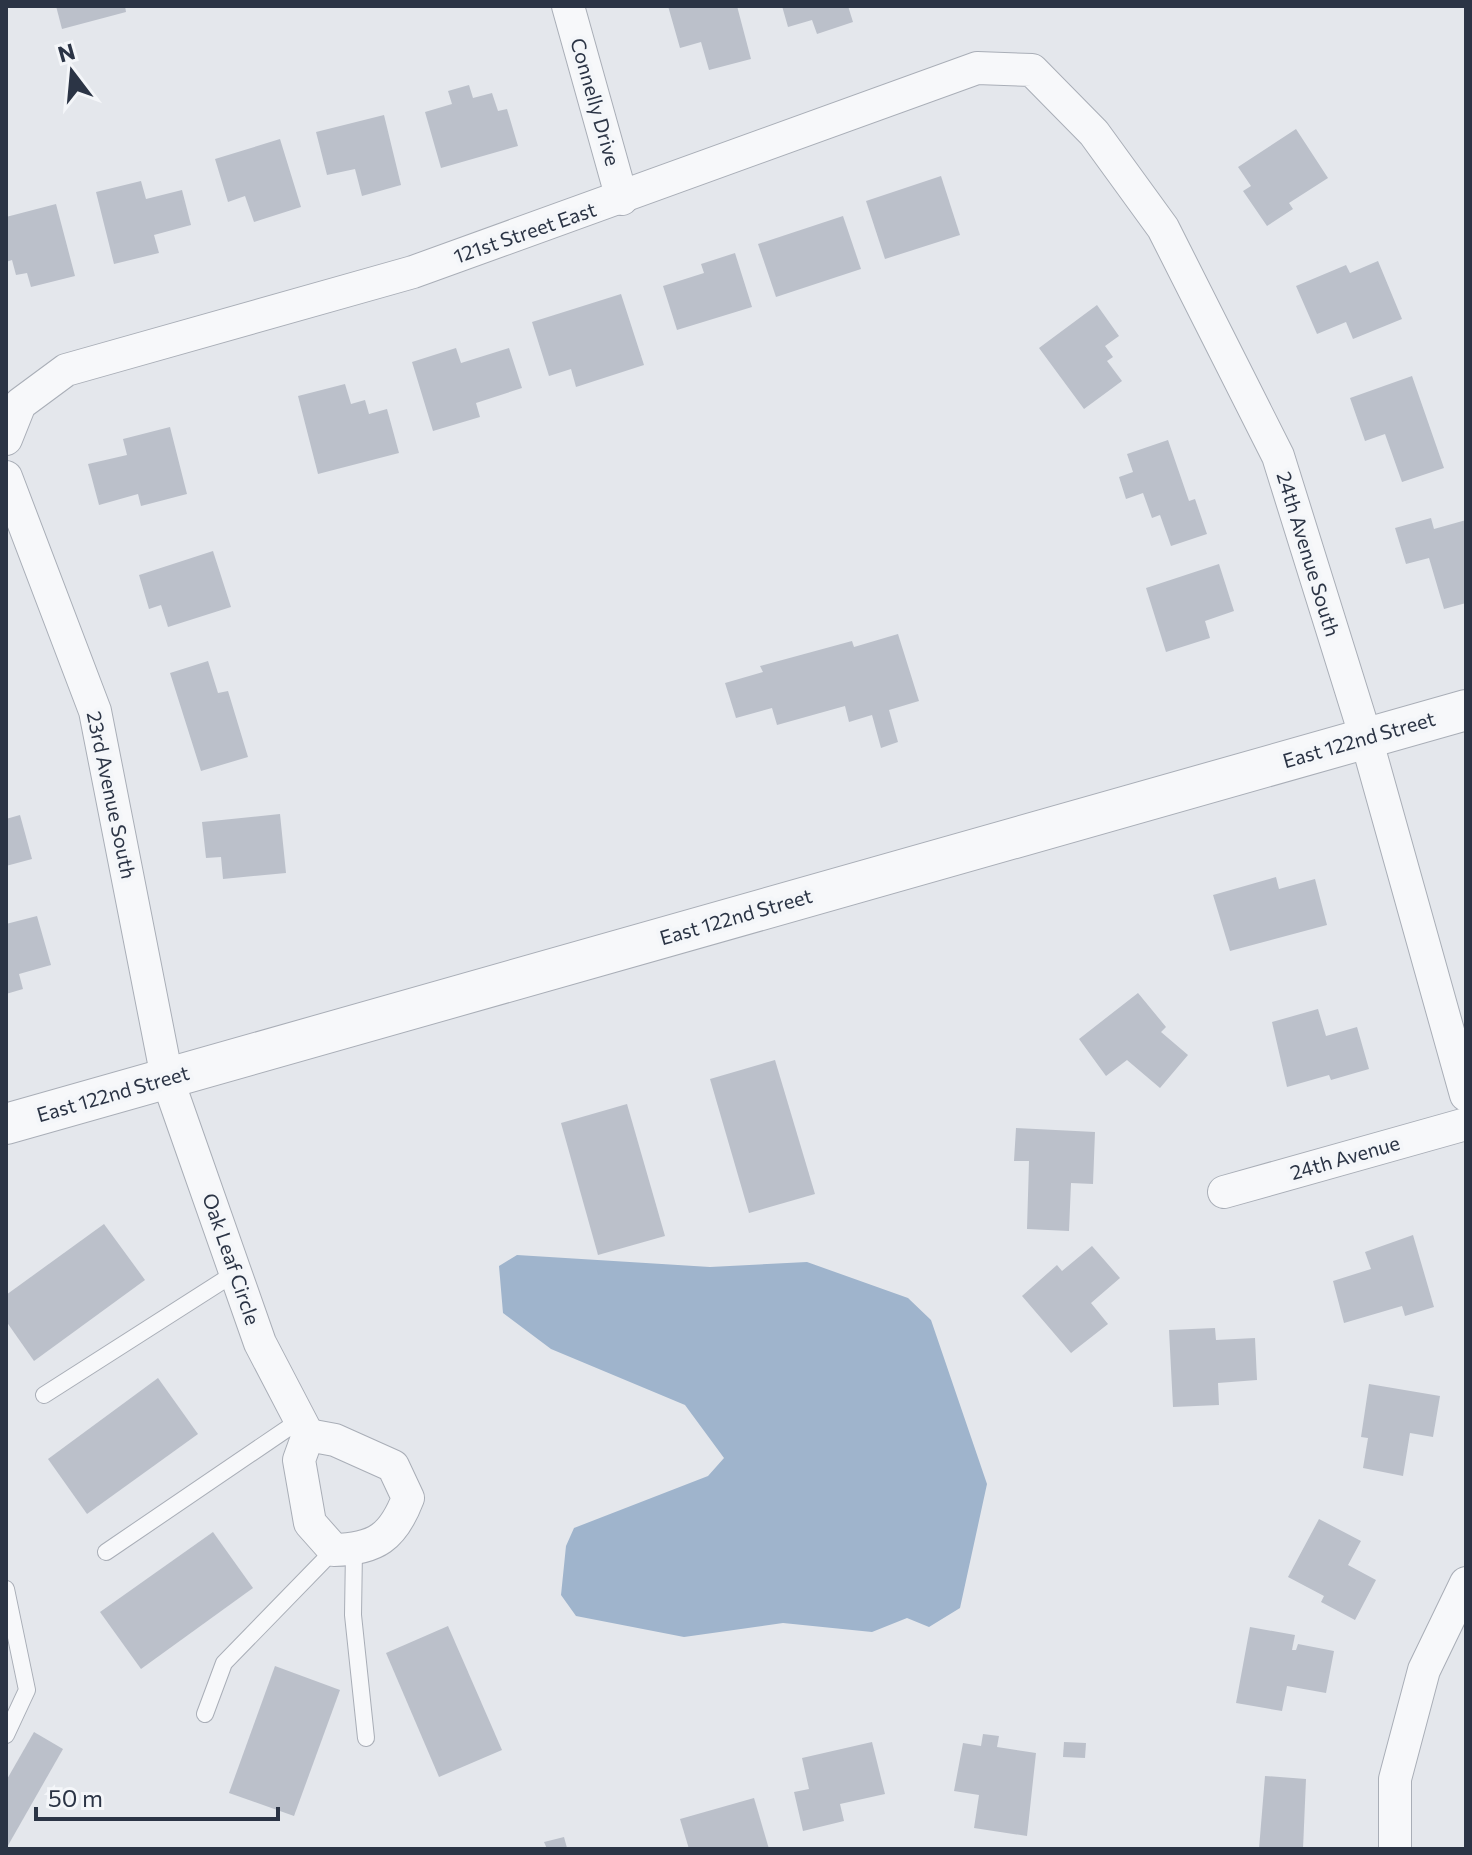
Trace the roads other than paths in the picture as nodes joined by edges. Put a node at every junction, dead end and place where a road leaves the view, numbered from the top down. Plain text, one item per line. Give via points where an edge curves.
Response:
1 (568, 6) edge
2 (1032, 70) joint
3 (622, 199) junction
4 (6, 439) edge
5 (6, 477) edge
6 (1466, 710) edge
7 (1366, 738) junction
8 (167, 1078) junction
9 (1466, 1095) edge
10 (6, 1124) edge
11 (1466, 1124) edge
12 (1224, 1192) dead end
13 (235, 1273) junction
14 (44, 1395) dead end
15 (304, 1427) junction
16 (344, 1550) junction
17 (106, 1552) dead end
18 (1466, 1583) edge
19 (6, 1589) edge
20 (205, 1714) dead end
21 (6, 1735) edge
22 (366, 1738) dead end
23 (1395, 1849) edge

1 - 3 street, Connelly Drive
2 - 3 street, 121st Street East via 977,68
2 - 7 street, 24th Avenue South via 1094,133 1163,228 1257,413 1278,456
3 - 4 street, 121st Street East via 413,272 66,370 20,404
5 - 8 street, 23rd Avenue South via 95,711
6 - 7 street, East 122nd Street
7 - 8 street, East 122nd Street
7 - 9 street, 24th Avenue South
8 - 10 street, East 122nd Street
8 - 13 street, Oak Leaf Circle
11 - 12 street, 24th Avenue
13 - 14 lane
13 - 15 street, Oak Leaf Circle via 260,1343
15 - 16 street via 299,1460 310,1523
15 - 16 street via 393,1466 408,1498 399,1521 382,1540
15 - 17 lane
16 - 20 lane via 224,1663
16 - 22 lane
18 - 23 street via 1424,1670 1395,1779
19 - 21 lane via 27,1690

